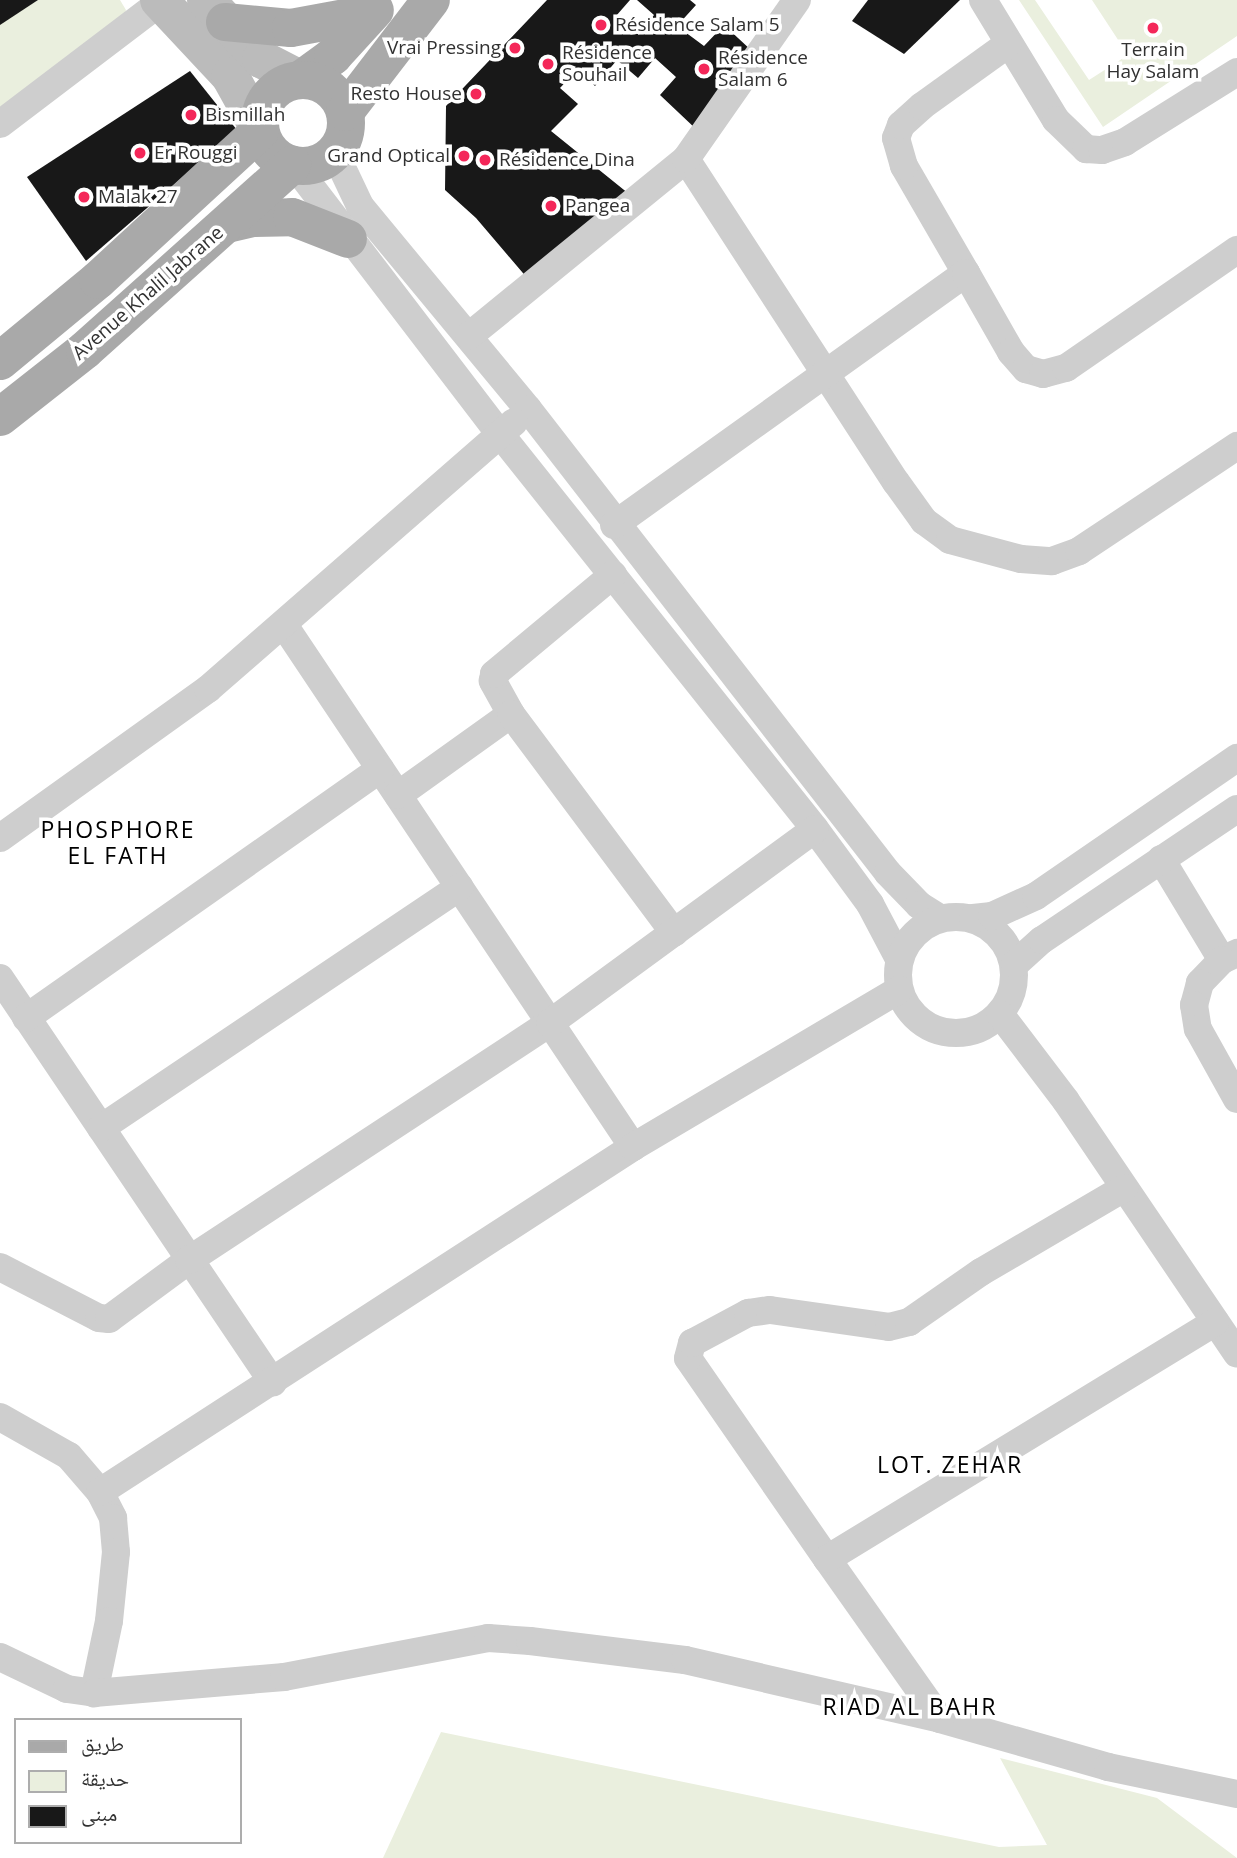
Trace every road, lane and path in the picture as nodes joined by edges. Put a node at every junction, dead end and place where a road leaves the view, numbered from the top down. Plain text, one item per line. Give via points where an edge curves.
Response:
1 (431, 0) edge
2 (797, 0) edge
3 (983, 0) edge
4 (160, 1) edge
5 (377, 6) edge
6 (216, 11) edge
7 (1007, 45) junction
8 (1237, 72) edge
9 (301, 78) junction
10 (345, 112) junction
11 (0, 124) edge
12 (260, 130) junction
13 (335, 153) junction
14 (686, 159) junction
15 (293, 165) junction
16 (228, 224) junction
17 (348, 239) junction
18 (1237, 250) edge
19 (966, 273) junction
20 (468, 336) junction
21 (0, 361) edge
22 (825, 378) junction
23 (528, 410) junction
24 (0, 417) edge
25 (500, 434) junction
26 (1237, 446) edge
27 (614, 525) junction
28 (613, 575) junction
29 (284, 625) junction
30 (511, 714) junction
31 (1237, 758) edge
32 (380, 769) junction
33 (398, 795) junction
34 (1237, 809) edge
35 (816, 830) junction
36 (0, 838) edge
37 (1161, 859) junction
38 (459, 887) junction
39 (940, 918) junction
40 (973, 918) junction
41 (674, 933) junction
42 (1229, 956) edge
43 (899, 960) junction
44 (1015, 964) junction
45 (0, 978) edge
46 (899, 990) junction
47 (1000, 1014) junction
48 (26, 1017) junction
49 (550, 1023) junction
50 (1237, 1099) edge
51 (101, 1128) junction
52 (633, 1147) junction
53 (1124, 1188) junction
54 (189, 1260) junction
55 (0, 1267) edge
56 (1215, 1322) junction
57 (1237, 1354) edge
58 (273, 1382) junction
59 (0, 1417) edge
60 (100, 1492) junction
61 (827, 1559) junction
62 (0, 1657) edge
63 (93, 1693) junction
64 (940, 1719) junction
65 (1237, 1794) edge

1 - 10 main road
2 - 14 street
3 - 7 street
4 - 11 street
4 - 12 street via 230,76
5 - 6 main road via 290,28
5 - 9 main road via 333,56
6 - 9 street via 261,59
7 - 8 street via 1056,120 1086,149 1102,150 1125,142
7 - 19 street via 922,106 901,125 896,138 904,166
9 - 10 main road via 330,88
9 - 12 main road via 282,84 268,96 260,112
10 - 13 main road via 343,141
12 - 15 main road via 271,153
12 - 21 main road via 98,280
13 - 15 main road via 309,166
13 - 20 street via 360,206
14 - 20 street
14 - 22 street
15 - 16 main road, Avenue Khalil Jabrane
15 - 17 street
16 - 17 main road via 292,217
16 - 24 main road, Avenue Khalil Jabrane
17 - 25 street
18 - 19 street via 1066,368 1043,374 1026,369 1011,352
19 - 22 street
20 - 23 street
22 - 26 street via 924,521 950,540 1021,559 1052,561 1079,551
22 - 27 street
23 - 25 street
23 - 27 street
25 - 28 street
25 - 29 street
27 - 39 street via 888,873 919,905
28 - 30 street via 494,674 493,681
28 - 35 street
29 - 32 street
29 - 36 street via 208,689
30 - 33 street
30 - 41 street
31 - 40 street via 1036,896 992,916
32 - 33 street
32 - 48 street
33 - 38 street
34 - 37 street
35 - 41 street
35 - 43 street via 870,904
37 - 42 street
37 - 44 street via 1042,940
38 - 49 street
38 - 51 street
39 - 40 street
39 - 43 street via 914,933
40 - 44 street via 1000,935
41 - 49 street
42 - 50 street via 1200,983 1194,1005 1204,1041
43 - 46 street
44 - 47 street via 1013,994
45 - 48 street
46 - 47 street via 913,1016 939,1032 969,1034
46 - 52 street
47 - 53 street
48 - 51 street
49 - 52 street
49 - 54 street
51 - 54 street
52 - 58 street
53 - 56 street
53 - 61 street via 981,1272 909,1322 889,1327 770,1310 748,1313 692,1343 688,1358
54 - 55 street via 110,1319 99,1318
54 - 58 street
56 - 57 street
56 - 61 street
58 - 60 street
59 - 60 street via 69,1456
60 - 63 street via 113,1518 116,1552 105,1644
61 - 64 street
62 - 63 street via 68,1689
63 - 64 street via 284,1677 488,1638 685,1660
64 - 65 street via 1108,1767

